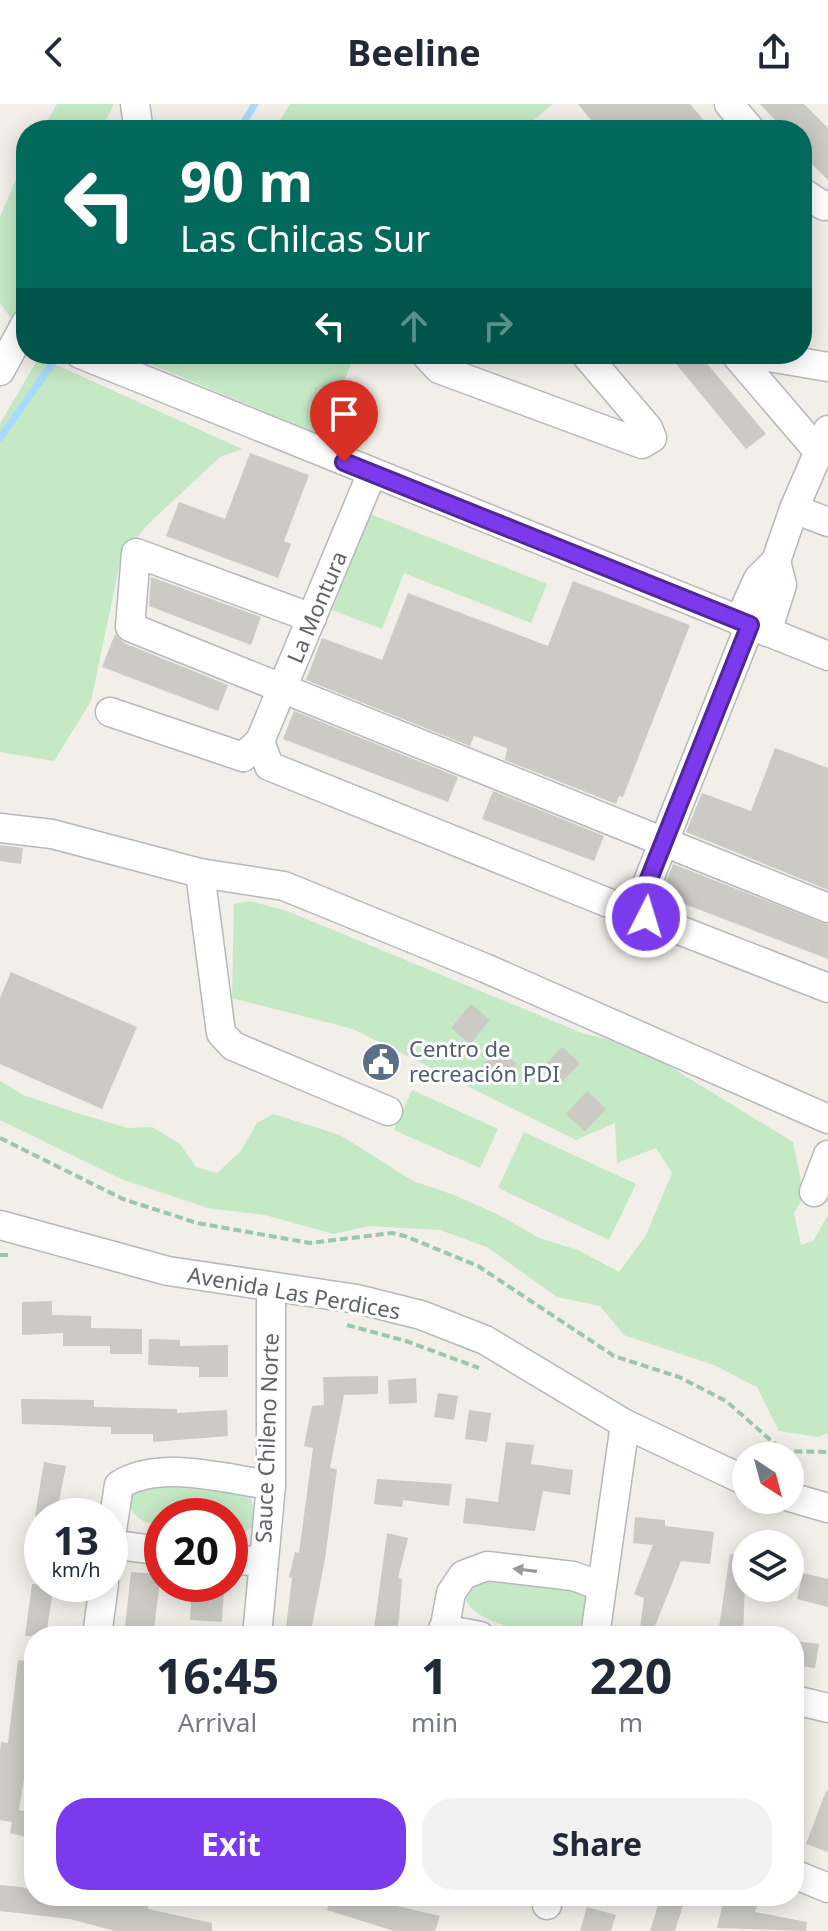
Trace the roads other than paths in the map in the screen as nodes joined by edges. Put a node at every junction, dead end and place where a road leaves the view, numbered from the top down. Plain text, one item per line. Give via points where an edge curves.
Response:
1 (729, 104) edge
2 (743, 120) edge
3 (16, 343) edge
4 (105, 364) edge
5 (434, 364) edge
6 (594, 364) edge
7 (746, 364) edge
8 (0, 371) edge
9 (825, 436) edge
10 (372, 473) junction
11 (794, 509) junction
12 (828, 522) edge
13 (312, 618) junction
14 (752, 626) junction
15 (828, 656) edge
16 (282, 689) junction
17 (110, 712) dead end
18 (260, 741) junction
19 (0, 828) edge
20 (663, 842) junction
21 (200, 873) junction
22 (641, 899) junction
23 (828, 908) edge
24 (828, 988) edge
25 (388, 1111) dead end
26 (828, 1119) edge
27 (828, 1155) edge
28 (814, 1192) dead end
29 (0, 1225) edge
30 (271, 1287) junction
31 (625, 1424) junction
32 (732, 1474) edge
33 (271, 1485) junction
34 (117, 1498) edge
35 (804, 1501) edge
36 (828, 1508) edge
37 (248, 1561) edge
38 (263, 1562) junction
39 (601, 1586) junction
40 (102, 1602) edge
41 (98, 1626) edge
42 (258, 1626) edge
43 (444, 1626) edge
44 (596, 1626) edge
45 (804, 1702) edge
46 (828, 1708) edge
47 (804, 1878) edge
48 (828, 1888) edge

1 - 2 street
3 - 8 street
4 - 10 street
5 - 6 street via 647,442 652,438 648,428
7 - 9 street
9 - 11 street
10 - 13 street, La Montura
10 - 14 street
11 - 12 street
11 - 14 street via 776,561 782,585
13 - 16 street, La Montura
13 - 16 street via 136,553 130,627
14 - 15 street
14 - 20 street
16 - 18 street, La Montura
16 - 20 street
17 - 18 street via 243,757
18 - 22 street via 269,766 626,910
19 - 21 street via 52,834
20 - 22 street
20 - 23 street
21 - 25 street via 221,1033 233,1046
21 - 26 street via 284,886
22 - 24 street via 646,917
27 - 28 street
29 - 30 street, Avenida Las Perdices via 168,1271
30 - 31 street, Avenida Las Perdices via 357,1299 453,1326 516,1356
30 - 33 street, Sauce Chileno Norte
31 - 32 street, Avenida Las Perdices
31 - 39 street
33 - 34 street via 161,1472 135,1475 119,1485
33 - 38 street, Sauce Chileno Norte
35 - 36 street
37 - 38 street
38 - 42 street, Sauce Chileno Norte
39 -> 43 street via 573,1576 487,1566 463,1575 451,1593
39 - 44 street
40 - 41 street
45 - 46 street
47 - 48 street

